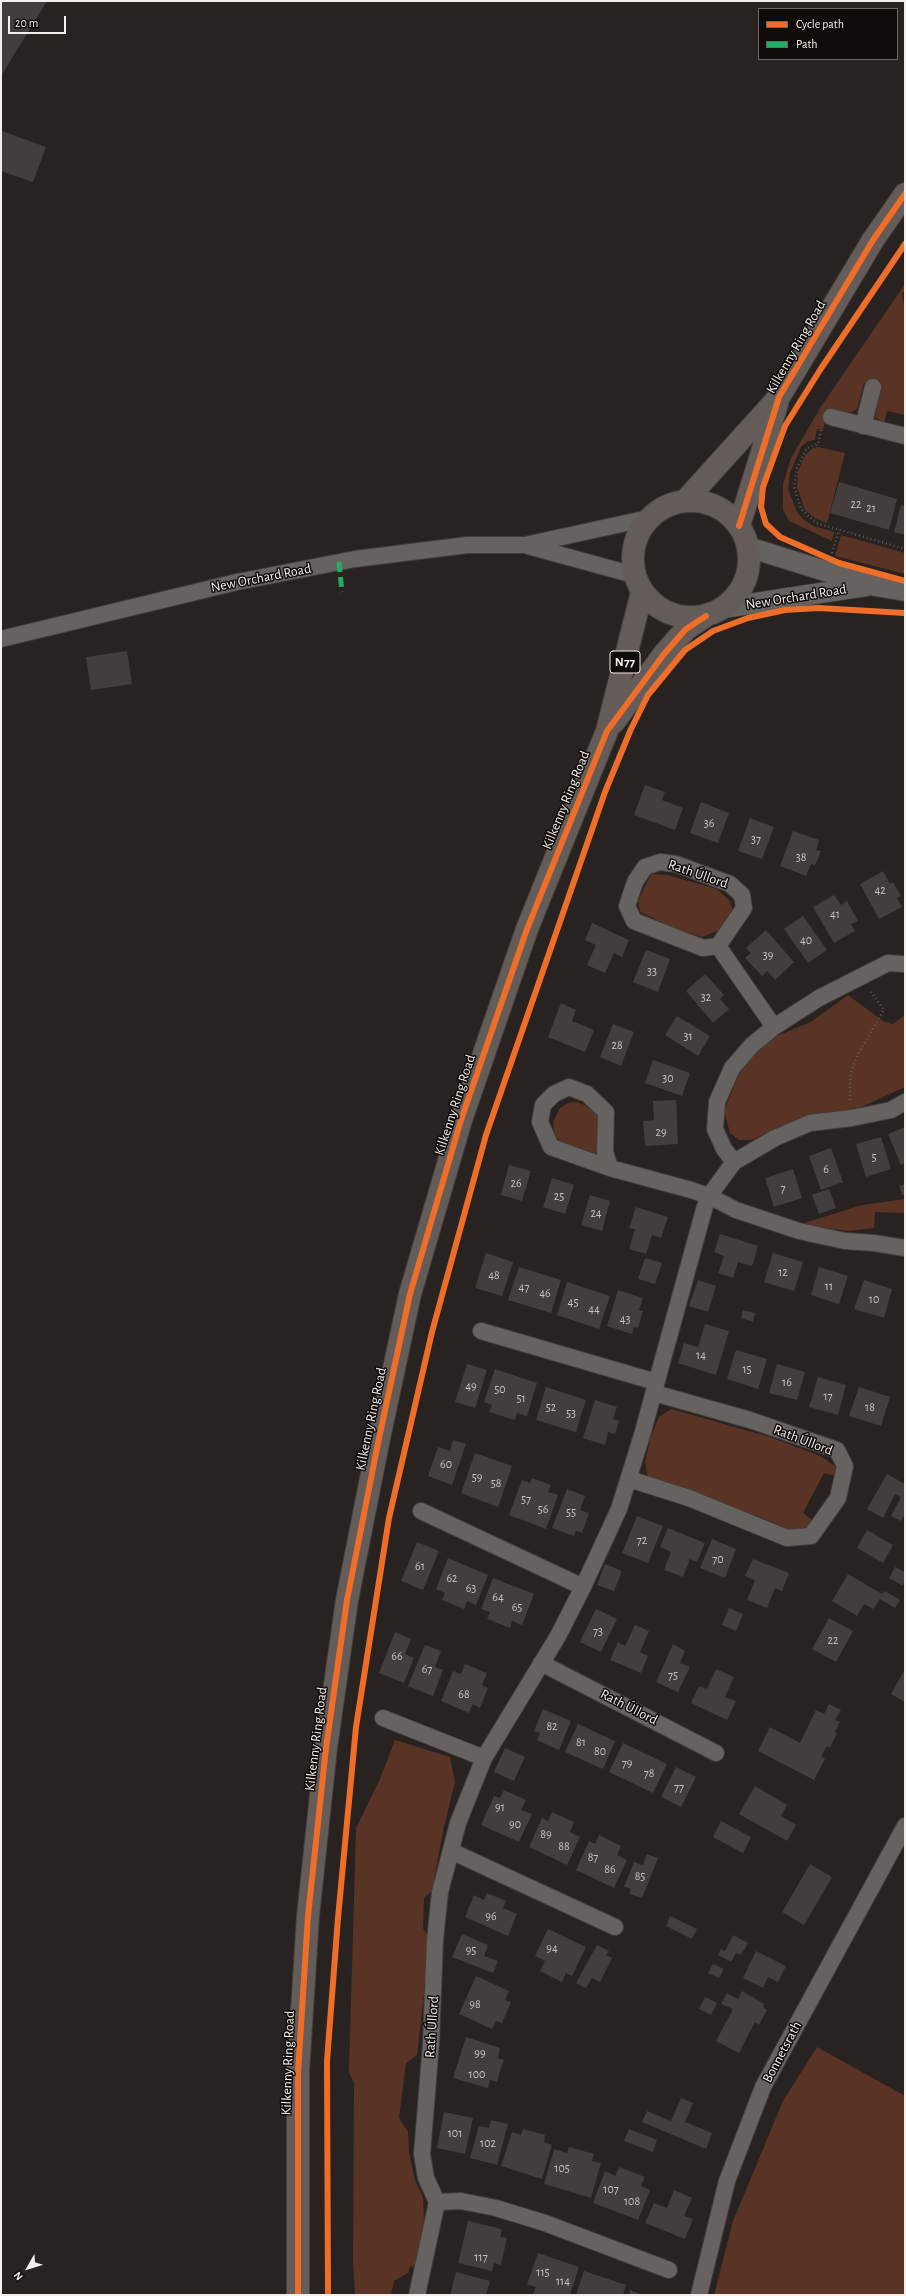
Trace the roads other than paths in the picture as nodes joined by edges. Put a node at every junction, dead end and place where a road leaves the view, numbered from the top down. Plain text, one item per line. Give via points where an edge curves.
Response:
1 (905, 194) edge
2 (872, 388) dead end
3 (779, 398) junction
4 (832, 418) road end
5 (863, 426) junction
6 (905, 436) edge
7 (685, 501) junction
8 (649, 518) junction
9 (739, 526) junction
10 (525, 545) junction
11 (748, 547) junction
12 (638, 584) junction
13 (870, 585) junction
14 (905, 591) edge
15 (714, 612) junction
16 (1, 639) edge
17 (607, 731) junction
18 (718, 946) junction
19 (905, 964) edge
20 (774, 1027) junction
21 (905, 1102) edge
22 (734, 1162) junction
23 (610, 1168) junction
24 (709, 1196) junction
25 (905, 1248) edge
26 (481, 1331) dead end
27 (655, 1387) junction
28 (629, 1480) junction
29 (421, 1511) dead end
30 (584, 1587) junction
31 (541, 1663) junction
32 (383, 1718) dead end
33 (716, 1752) dead end
34 (484, 1758) junction
35 (905, 1826) edge
36 (451, 1851) junction
37 (615, 1927) dead end
38 (437, 2202) junction
39 (669, 2270) dead end
40 (298, 2295) edge
41 (417, 2295) edge
42 (699, 2295) edge

1 - 3 main road, Kilkenny Ring Road via 873,240
2 - 5 street
3 - 7 main road, Kilkenny Ring Road
3 - 9 main road, Kilkenny Ring Road
4 - 5 street
5 - 6 street
7 - 8 main road, N77 via 667,506
7 - 9 main road, N77 via 700,502 722,510
8 - 10 street, New Orchard Road
8 - 12 main road, N77 via 638,533 632,551
9 - 11 main road, N77
10 - 12 street, New Orchard Road
10 - 16 street, New Orchard Road via 467,545 355,559 237,582
11 - 13 street, New Orchard Road
11 - 15 main road, N77 via 748,569 741,590
12 - 15 main road via 662,610 682,617
12 - 17 main road, Kilkenny Ring Road / N77
13 - 14 street, New Orchard Road
13 - 15 street, New Orchard Road
15 - 17 main road, Kilkenny Ring Road / N77 via 686,629 664,654
17 - 40 main road, Kilkenny Ring Road / N77 via 527,929 461,1120 410,1294 375,1458 347,1600 326,1748 308,1916 298,2073
18 - 18 street, Rath Úllord via 703,948 634,921 627,906 635,882 646,867 660,862 676,864 730,884 742,895 744,908
18 - 20 street
19 - 20 street via 888,963 860,976
20 - 22 street via 752,1045 732,1068 717,1102 715,1129 724,1149
21 - 22 street, Rath Úllord via 891,1110 810,1123 775,1138
22 - 24 street, Rath Úllord
23 - 23 street via 551,1147 540,1122 543,1105 554,1094 569,1087 587,1094 606,1112 605,1152
23 - 24 street
24 - 25 street via 736,1210 799,1231 845,1241
24 - 27 street, Rath Úllord
26 - 27 street, Rath Úllord
27 - 28 street, Rath Úllord
27 - 28 street, Rath Úllord via 837,1450 845,1466 838,1498 812,1536 787,1538 689,1498
28 - 30 street, Rath Úllord via 619,1509
29 - 30 street
30 - 31 street, Rath Úllord
31 - 33 street, Rath Úllord
31 - 34 street, Rath Úllord
32 - 34 street
34 - 36 street, Rath Úllord via 458,1823
35 - 42 street, Bonnetsrath via 763,2087 727,2181
36 - 37 street
36 - 38 street, Rath Úllord via 439,1898 432,2043 422,2154 426,2178
38 - 39 street via 460,2201 496,2208 545,2223
38 - 41 street

